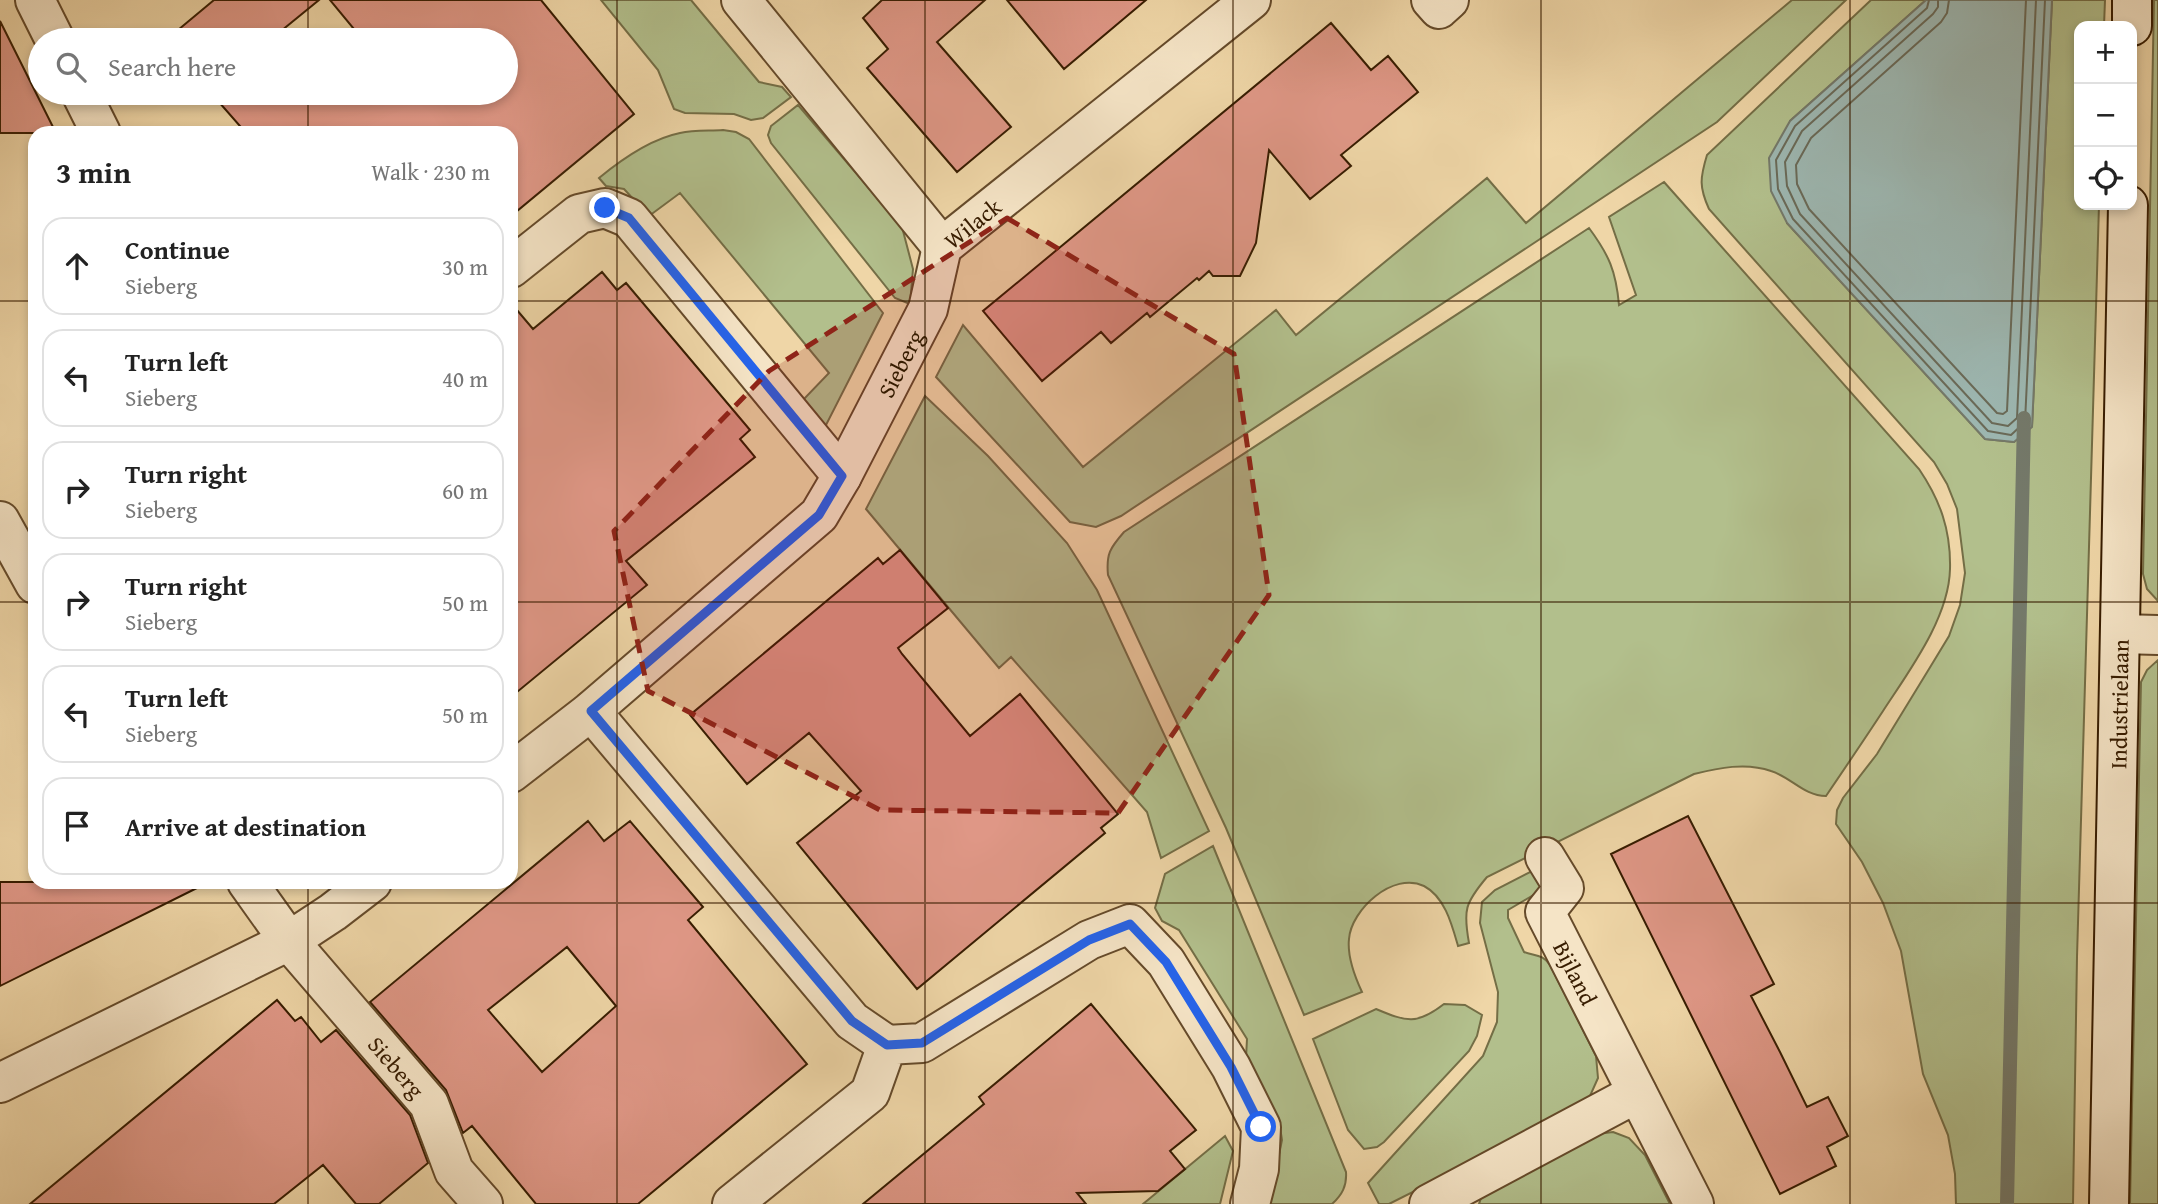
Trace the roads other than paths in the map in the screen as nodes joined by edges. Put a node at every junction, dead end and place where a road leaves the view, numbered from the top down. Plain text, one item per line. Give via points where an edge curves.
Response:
1 (35, 0) edge
2 (741, 0) edge
3 (1251, 0) edge
4 (1431, 0) edge
5 (1449, 0) edge
6 (2132, 0) edge
7 (2132, 21) edge
8 (49, 28) edge
9 (87, 105) edge
10 (98, 126) edge
11 (2128, 210) edge
12 (942, 247) junction
13 (518, 262) edge
14 (842, 476) junction
15 (0, 521) edge
16 (28, 570) edge
17 (2120, 634) junction
18 (2158, 635) edge
19 (591, 711) junction
20 (518, 768) edge
21 (1545, 857) dead end
22 (252, 889) edge
23 (363, 889) edge
24 (289, 941) junction
25 (887, 1045) junction
26 (0, 1083) edge
27 (1637, 1093) junction
28 (1437, 1202) edge
29 (483, 1204) edge
30 (732, 1204) edge
31 (1250, 1204) edge
32 (1694, 1204) edge
33 (2109, 1204) edge

1 - 8 street
2 - 12 street, Wilack
3 - 12 street, Wilack
4 - 5 street via 1439,9
6 - 7 street
9 - 10 street
11 - 17 street, Industrielaan
12 - 14 street, Sieberg via 928,309
13 - 14 street via 579,214 605,208 629,218
14 - 19 street, Sieberg via 819,515
15 - 16 street
17 - 18 street
17 - 33 street, Industrielaan
19 - 20 street, Sieberg
19 - 25 street via 852,1021
21 - 27 street, Bijland via 1564,888 1545,912
22 - 24 street, Sieberg
23 - 24 street
24 - 26 street
24 - 29 street, Sieberg via 429,1104 454,1171
25 - 30 street via 870,1093
25 - 31 street via 922,1043 1089,940 1130,924 1166,962 1231,1067 1261,1127 1259,1169
27 - 28 street
27 - 32 street, Bijland

